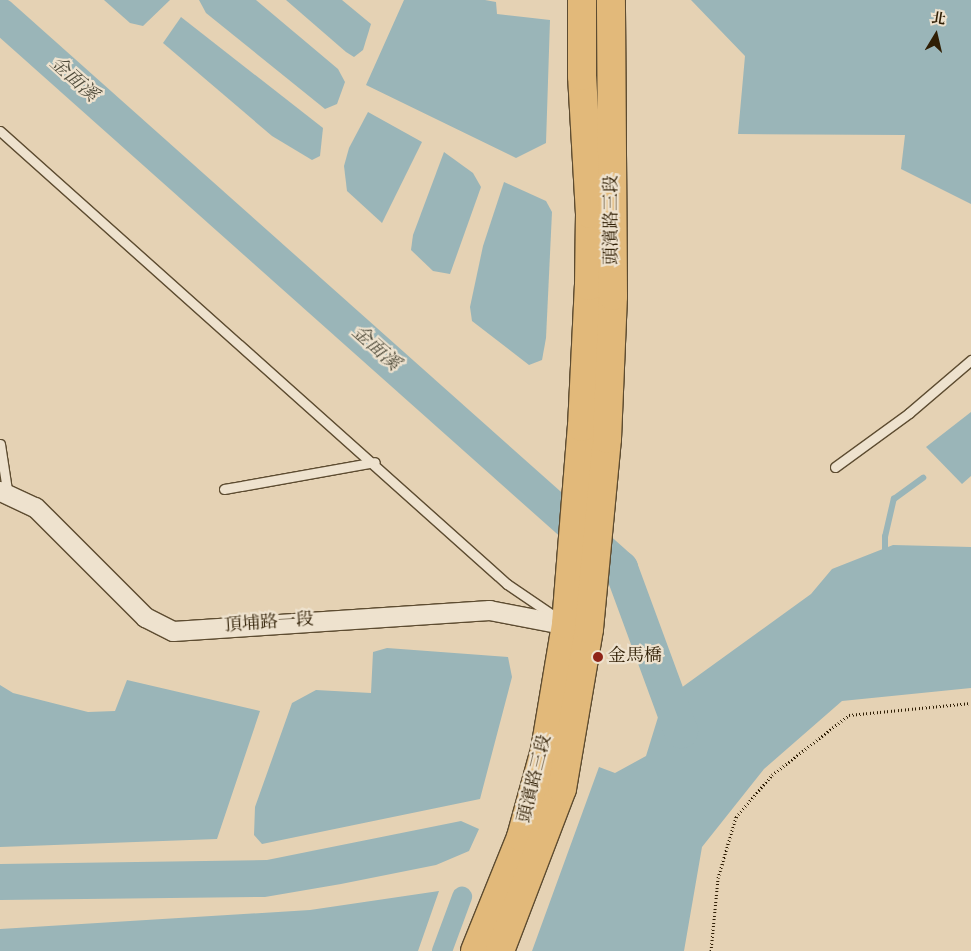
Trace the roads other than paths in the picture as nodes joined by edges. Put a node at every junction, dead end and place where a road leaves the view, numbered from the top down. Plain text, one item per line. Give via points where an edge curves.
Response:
1 (582, 0) edge
2 (611, 0) edge
3 (0, 131) edge
4 (971, 360) edge
5 (0, 444) edge
6 (375, 462) junction
7 (834, 467) dead end
8 (224, 489) dead end
9 (4, 493) edge
10 (574, 618) junction
11 (475, 951) edge
12 (500, 951) edge

1 - 10 main road, 頭濱路三段 via 582,76 590,214
2 - 10 main road, 頭濱路三段 via 613,296 606,439
3 - 6 lane
4 - 7 lane via 909,413
5 - 9 lane
6 - 8 lane
6 - 10 lane via 507,584
9 - 10 street, 頂埔路一段 via 35,507 145,617 173,630 489,610
10 - 11 main road, 頭濱路三段 via 545,750 521,838
10 - 12 main road, 頭濱路三段 via 562,789

